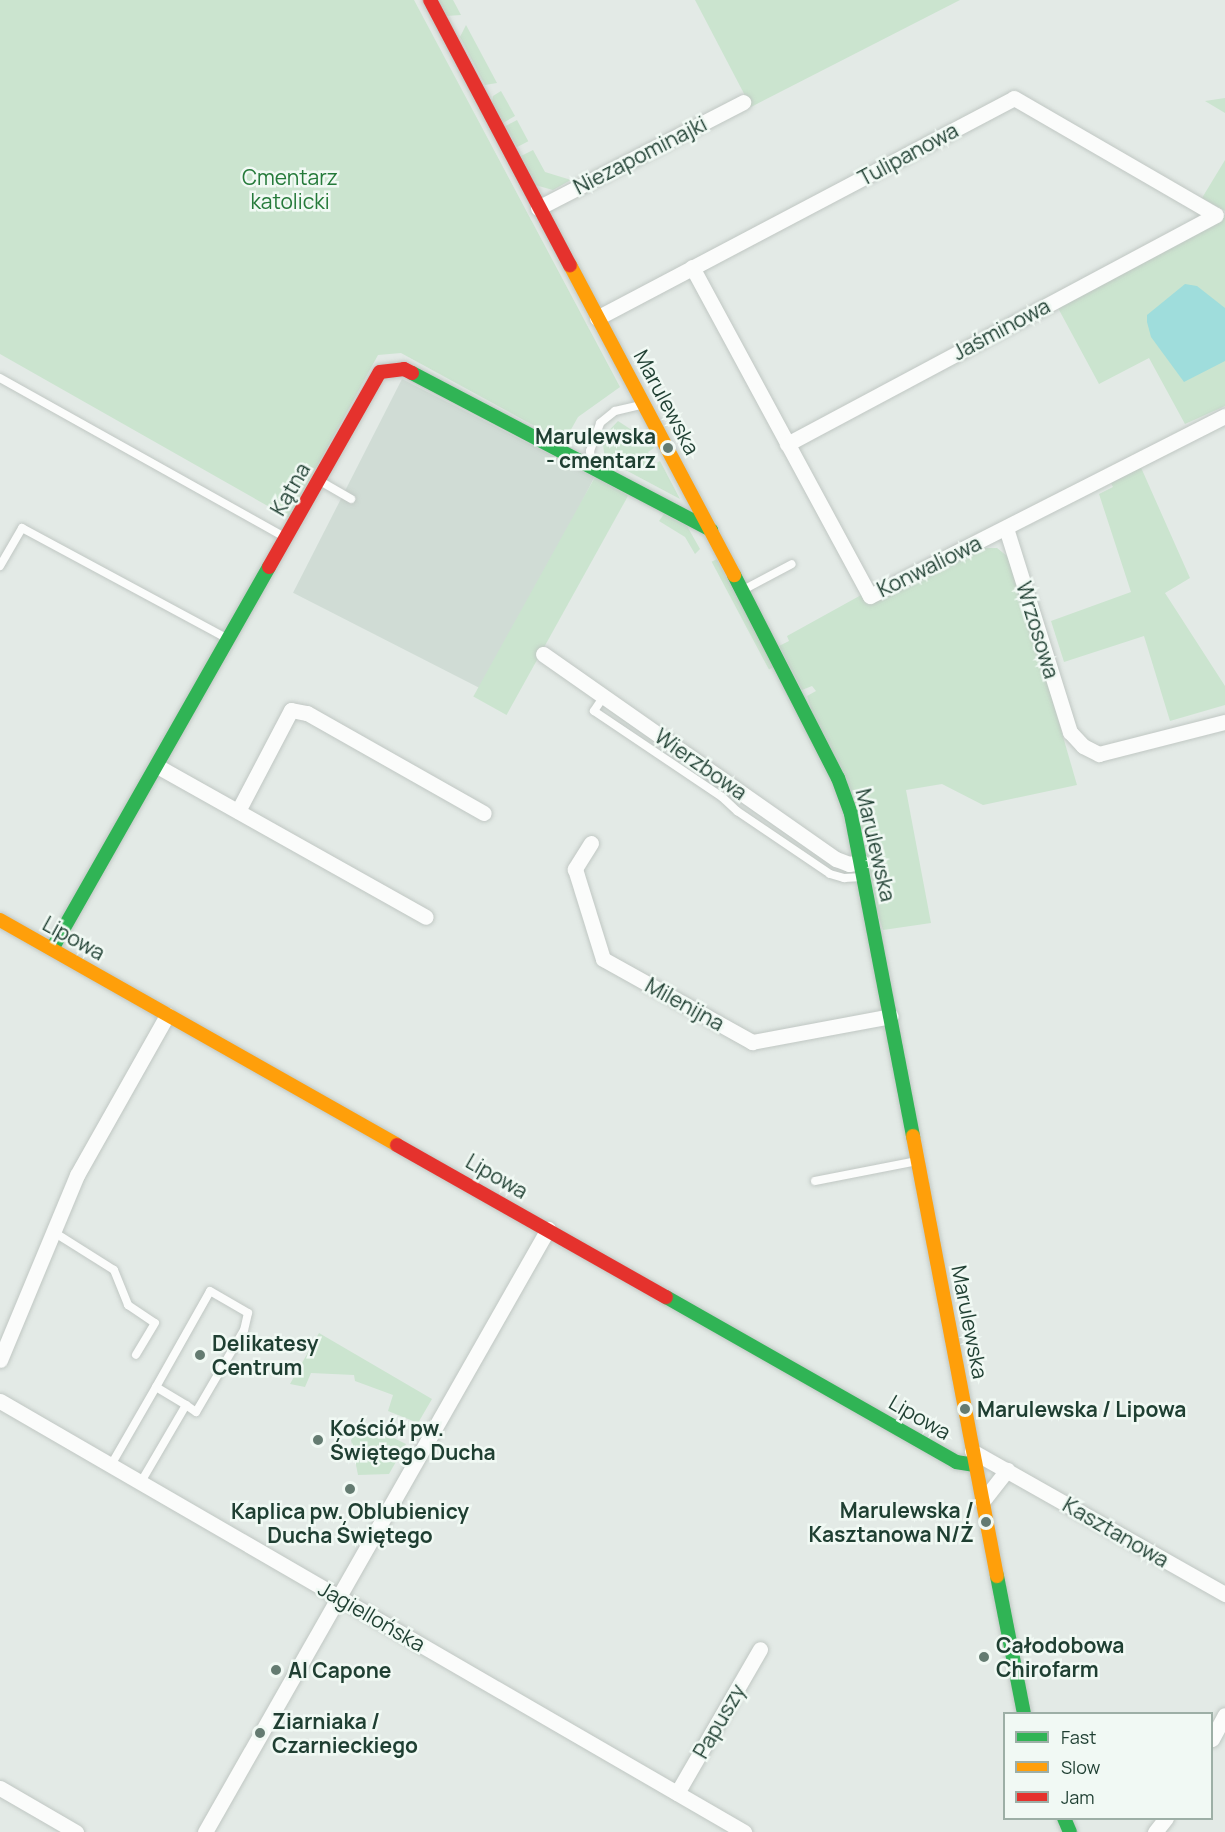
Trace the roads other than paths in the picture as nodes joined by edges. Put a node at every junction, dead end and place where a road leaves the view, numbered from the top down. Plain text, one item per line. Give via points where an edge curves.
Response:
1 (430, 0) edge
2 (743, 102) dead end
3 (538, 208) junction
4 (1216, 215) joint
5 (692, 267) junction
6 (597, 318) junction
7 (0, 378) edge
8 (646, 405) junction
9 (1225, 416) edge
10 (787, 444) junction
11 (591, 467) junction
12 (320, 481) junction
13 (351, 499) dead end
14 (1006, 528) junction
15 (711, 530) junction
16 (286, 538) junction
17 (792, 564) dead end
18 (0, 566) edge
19 (742, 591) junction
20 (228, 639) junction
21 (543, 654) dead end
22 (1225, 722) edge
23 (157, 766) junction
24 (238, 811) junction
25 (484, 813) dead end
26 (591, 843) dead end
27 (863, 869) junction
28 (426, 917) dead end
29 (0, 920) edge
30 (52, 949) junction
31 (167, 1015) junction
32 (891, 1016) junction
33 (919, 1161) junction
34 (815, 1181) dead end
35 (548, 1229) junction
36 (52, 1231) junction
37 (136, 1355) dead end
38 (0, 1360) edge
39 (156, 1387) junction
40 (0, 1401) edge
41 (186, 1405) junction
42 (974, 1458) junction
43 (111, 1465) junction
44 (1007, 1470) junction
45 (141, 1482) junction
46 (982, 1502) junction
47 (1225, 1594) edge
48 (338, 1596) junction
49 (760, 1648) dead end
50 (1024, 1712) edge
51 (1225, 1715) edge
52 (1213, 1737) edge
53 (0, 1788) edge
54 (678, 1793) junction
55 (76, 1832) edge
56 (205, 1832) edge
57 (744, 1832) edge

1 - 3 street, Marulewska
2 - 3 street, Niezapominajki
3 - 6 street, Marulewska
4 - 5 street, Tulipanowa via 1014,98
4 - 10 street, Jaśminowa
5 - 6 street, Tulipanowa
5 - 10 street, Konwaliowa
6 - 8 street, Marulewska
7 - 16 lane
8 - 11 lane via 621,409 600,423 590,451
8 - 15 street, Marulewska
9 - 14 street, Konwaliowa
10 - 14 street, Konwaliowa via 870,596
11 - 12 street, Kątna via 405,369 394,369 380,372
11 - 15 street, Kątna
12 - 13 lane
12 - 16 street, Kątna
14 - 22 street, Wrzosowa via 1070,732 1083,746 1099,754
15 - 19 street, Marulewska
16 - 20 street, Kątna
17 - 19 lane
18 - 20 lane via 22,528
19 - 27 street, Marulewska via 838,778
20 - 23 street, Kątna
21 - 27 street, Wierzbowa via 836,859
23 - 24 street
23 - 30 street, Kątna
24 - 25 street via 291,710 307,713
24 - 28 street
26 - 32 street, Milenijna via 576,869 603,959 752,1042
27 - 32 street, Marulewska
29 - 30 street, Lipowa
30 - 31 street, Lipowa
31 - 35 street, Lipowa
31 - 36 street via 77,1175
32 - 33 street, Marulewska
33 - 34 lane
33 - 42 street, Marulewska
35 - 42 street, Lipowa via 956,1462
35 - 48 street
36 - 37 lane via 114,1270 128,1305 155,1323
36 - 38 street
39 - 41 lane
39 - 41 lane via 210,1291 248,1313 244,1330 196,1412
39 - 43 lane
40 - 43 street, Jagiellońska
41 - 45 lane
42 - 44 street, Kasztanowa
42 - 46 street, Marulewska
43 - 45 street, Jagiellońska
44 - 46 street
44 - 47 street, Kasztanowa
45 - 48 street, Jagiellońska
46 - 50 street, Marulewska
48 - 54 street, Jagiellońska
48 - 56 street
49 - 54 street, Papuszy
51 - 52 street
53 - 55 street
54 - 57 street, Jagiellońska

